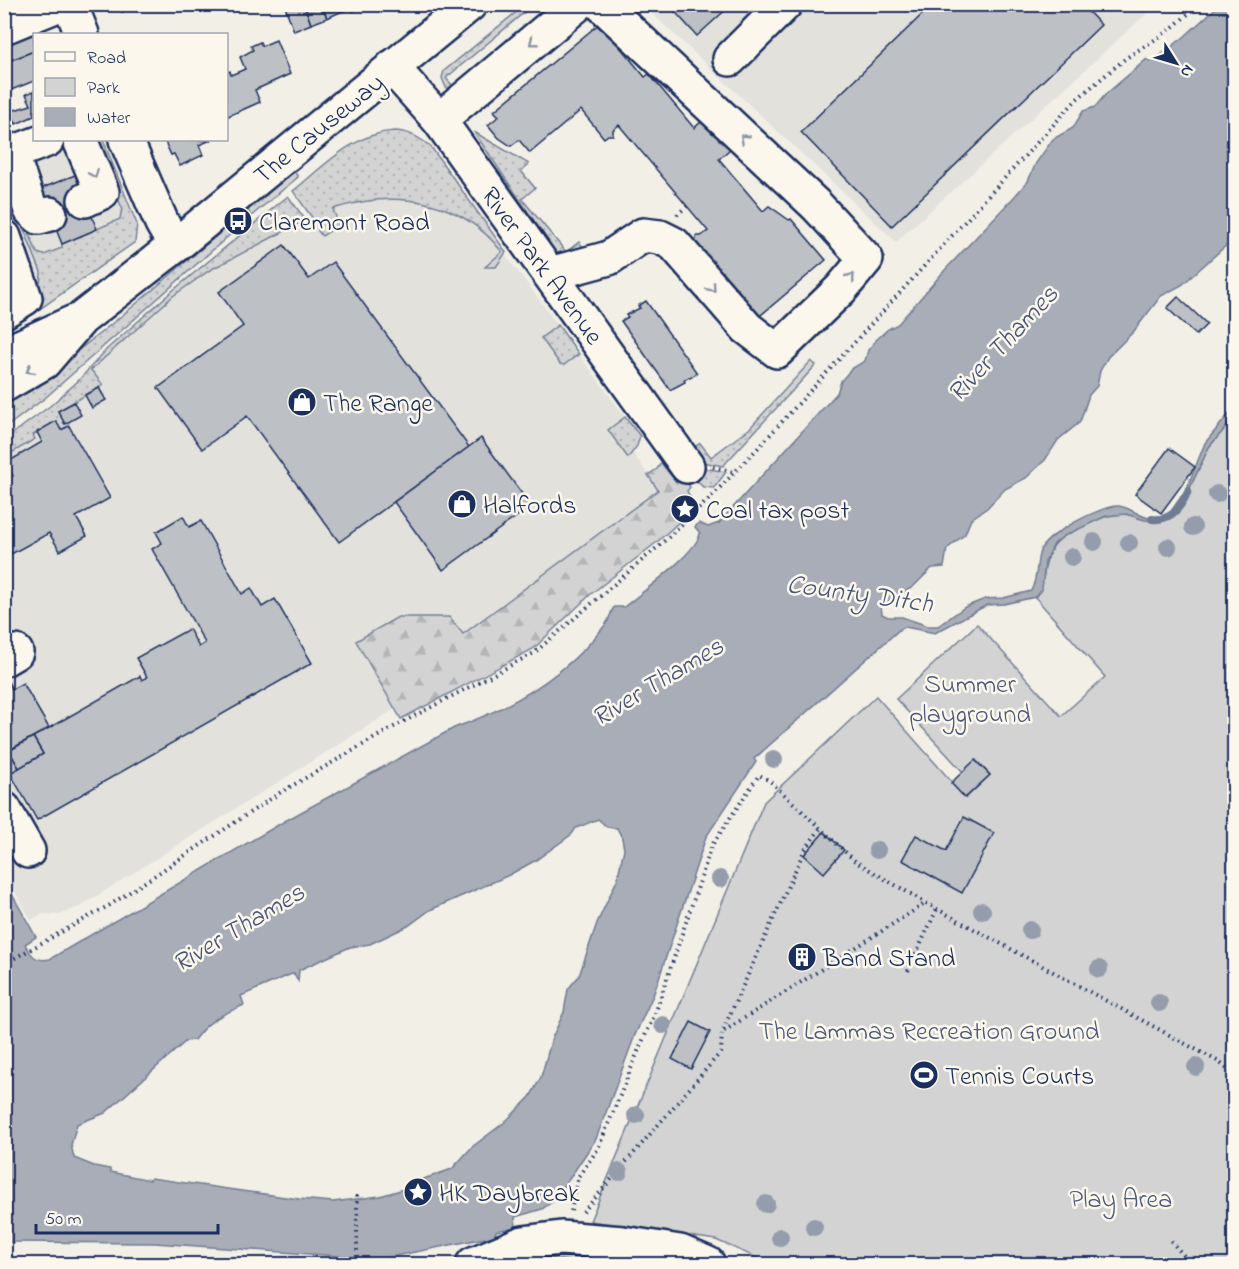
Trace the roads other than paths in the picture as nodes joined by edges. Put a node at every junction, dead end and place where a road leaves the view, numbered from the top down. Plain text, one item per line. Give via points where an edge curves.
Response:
1 (60, 4) edge
2 (70, 4) edge
3 (578, 4) edge
4 (602, 4) edge
5 (785, 4) edge
6 (458, 8) edge
7 (4, 27) edge
8 (82, 33) edge
9 (730, 59) dead end
10 (392, 67) junction
11 (449, 111) junction
12 (43, 141) edge
13 (81, 141) edge
14 (126, 141) edge
15 (8, 154) edge
16 (85, 200) dead end
17 (50, 214) dead end
18 (175, 246) junction
19 (550, 274) junction
20 (81, 319) junction
21 (4, 354) edge
22 (4, 385) edge
23 (687, 466) dead end
24 (4, 809) edge
25 (28, 851) dead end
26 (472, 1264) edge
27 (708, 1264) edge

1 - 7 street
2 - 8 street
3 -> 11 street
19 -> 4 street via 609,258 643,235 660,237 674,244 747,328 777,351 866,259 817,206
5 - 9 street
6 - 10 street, The Causeway
10 - 11 street, River Park Avenue
10 - 18 street, The Causeway
11 - 19 street, River Park Avenue
12 - 15 street
13 -> 16 street via 102,192
14 - 18 street
15 - 17 street via 31,210 39,217
18 - 20 street, The Causeway
19 - 23 street, River Park Avenue
20 - 21 street, The Causeway
20 -> 22 street, The Causeway via 44,362
24 - 25 street
26 - 27 street via 523,1243 567,1231 680,1252

